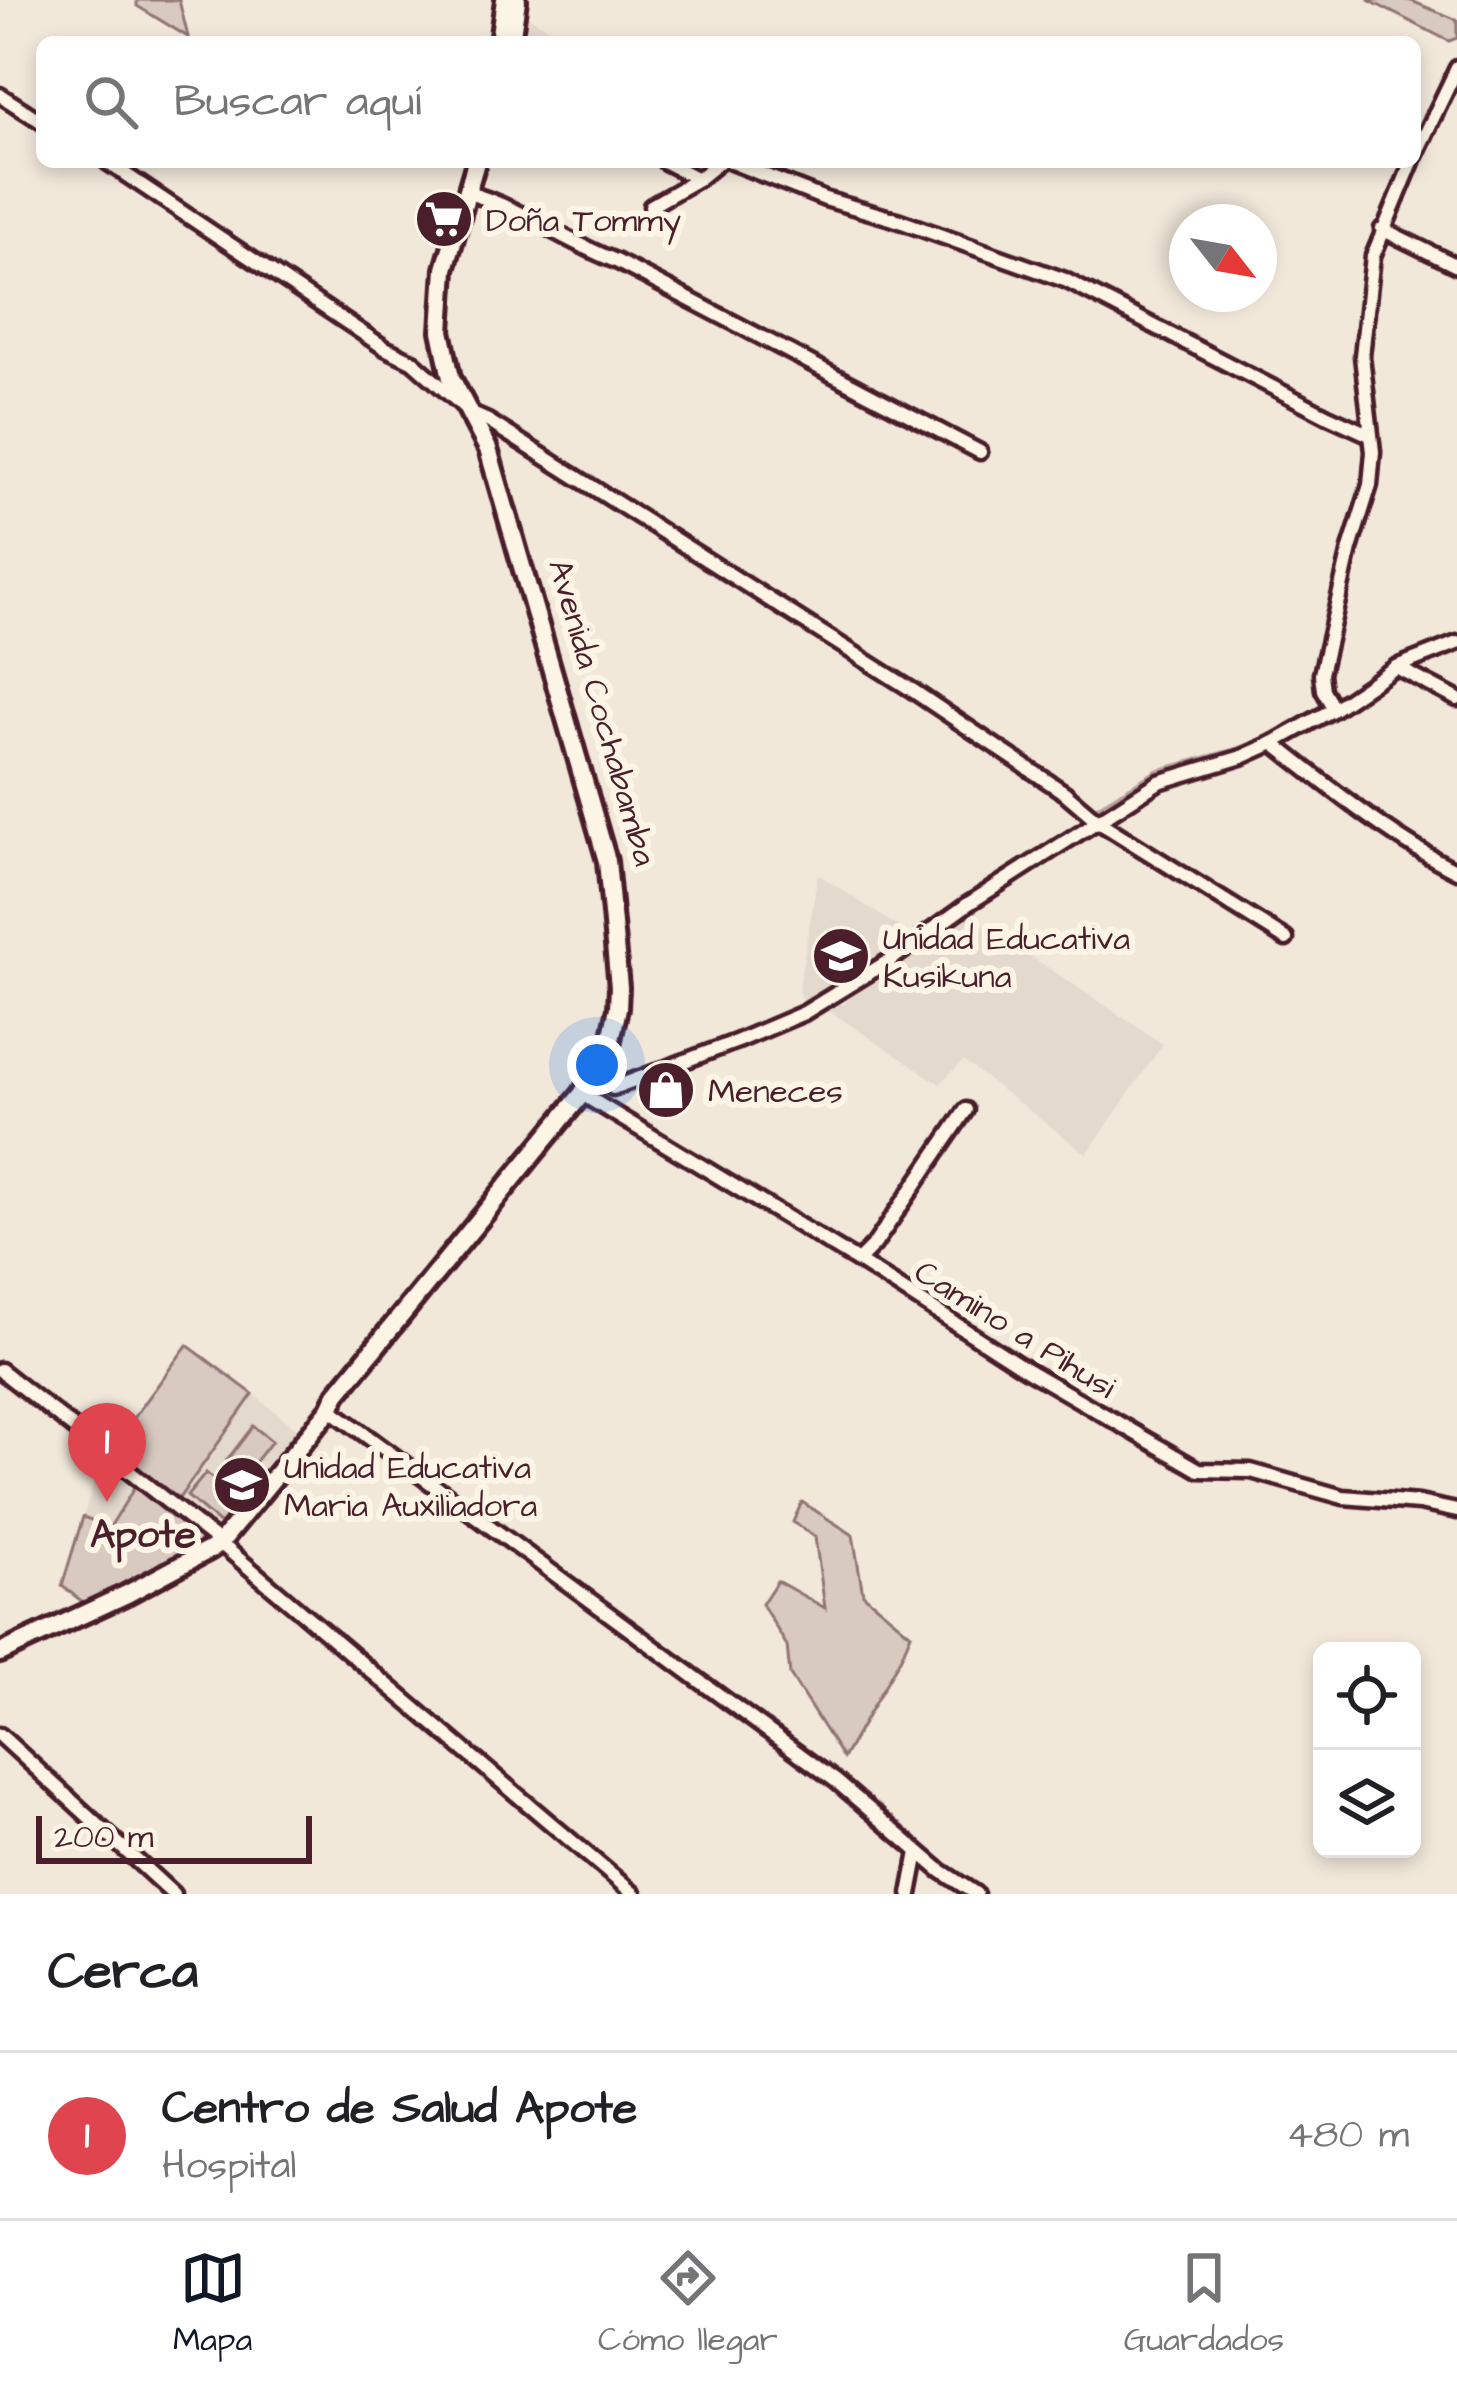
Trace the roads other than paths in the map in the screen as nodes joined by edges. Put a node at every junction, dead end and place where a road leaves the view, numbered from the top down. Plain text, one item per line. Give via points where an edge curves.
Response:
1 (505, 0) edge
2 (517, 0) edge
3 (500, 36) edge
4 (512, 36) edge
5 (1457, 68) edge
6 (0, 95) edge
7 (36, 118) edge
8 (1421, 144) edge
9 (116, 168) edge
10 (475, 168) edge
11 (484, 168) edge
12 (677, 168) edge
13 (712, 168) edge
14 (746, 168) edge
15 (1410, 168) edge
16 (698, 179) junction
17 (473, 195) junction
18 (651, 206) dead end
19 (1382, 229) junction
20 (1457, 266) edge
21 (480, 417) junction
22 (1370, 435) junction
23 (980, 452) dead end
24 (1457, 643) edge
25 (1396, 667) junction
26 (1457, 699) edge
27 (1334, 709) junction
28 (1273, 743) junction
29 (1100, 822) junction
30 (1457, 871) edge
31 (1286, 940) dead end
32 (598, 1080) junction
33 (586, 1097) junction
34 (966, 1110) dead end
35 (858, 1261) junction
36 (0, 1370) edge
37 (330, 1409) junction
38 (1457, 1511) edge
39 (220, 1543) junction
40 (0, 1653) edge
41 (0, 1735) edge
42 (918, 1852) junction
43 (173, 1894) edge
44 (634, 1894) edge
45 (910, 1894) edge
46 (976, 1894) edge

1 - 3 main road
2 - 4 main road
5 - 8 street
6 - 7 street
9 - 21 street via 412,361
10 - 17 main road, Avenida Cochabamba
11 - 17 main road, Avenida Cochabamba
12 - 16 street
13 - 16 street
14 - 22 street via 1065,280
15 - 19 street
16 - 18 street
17 - 21 main road, Avenida Cochabamba via 445,269 441,331 451,378
17 - 23 street
19 - 20 street
19 - 22 street via 1362,356
21 - 29 street via 912,690
21 - 32 main road, Avenida Cochabamba via 607,861 619,1008
22 - 27 street via 1370,485 1322,674
24 - 25 street
25 - 26 street
25 - 27 street
27 - 28 street
28 - 29 street via 1159,782
28 - 30 street
29 - 31 street
29 - 32 street via 804,1013 614,1088
32 - 33 main road, Avenida Cochabamba
33 - 35 street, Camino a Pihusi
33 - 37 main road, Avenida Cochabamba via 344,1402
34 - 35 street
35 - 38 street, Camino a Pihusi via 1199,1470 1251,1472 1343,1497
36 - 39 street
37 - 39 main road, Avenida Cochabamba
37 - 42 street via 836,1781
39 - 40 main road, Avenida Cochabamba
39 - 44 street
41 - 43 street
42 - 45 street
42 - 46 street

